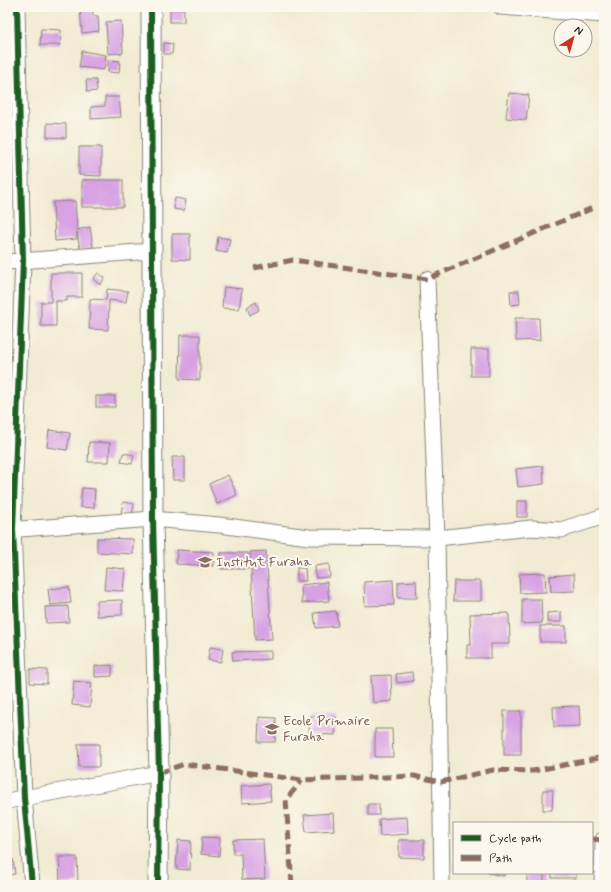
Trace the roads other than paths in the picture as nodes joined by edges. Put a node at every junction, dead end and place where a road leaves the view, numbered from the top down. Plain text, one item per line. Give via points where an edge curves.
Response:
1 (18, 7) edge
2 (151, 7) edge
3 (501, 7) edge
4 (582, 10) edge
5 (604, 15) edge
6 (151, 251) junction
7 (23, 261) junction
8 (7, 262) edge
9 (427, 279) dead end
10 (604, 516) edge
11 (153, 519) junction
12 (10, 530) edge
13 (437, 538) junction
14 (159, 773) junction
15 (24, 798) junction
16 (7, 800) edge
17 (603, 840) edge
18 (32, 885) edge
19 (158, 885) edge
20 (442, 885) edge
21 (602, 885) edge

1 - 7 street
2 - 6 street
3 - 4 street
4 - 5 street
6 - 7 street
6 - 11 street
7 - 8 street
7 - 12 street
9 - 13 street
10 - 13 street via 561,530 531,528
11 - 12 street
11 - 13 street via 309,537
11 - 14 street
12 - 15 street
13 - 20 street
14 - 15 street
14 - 19 street
15 - 16 street
15 - 18 street
17 - 21 street

